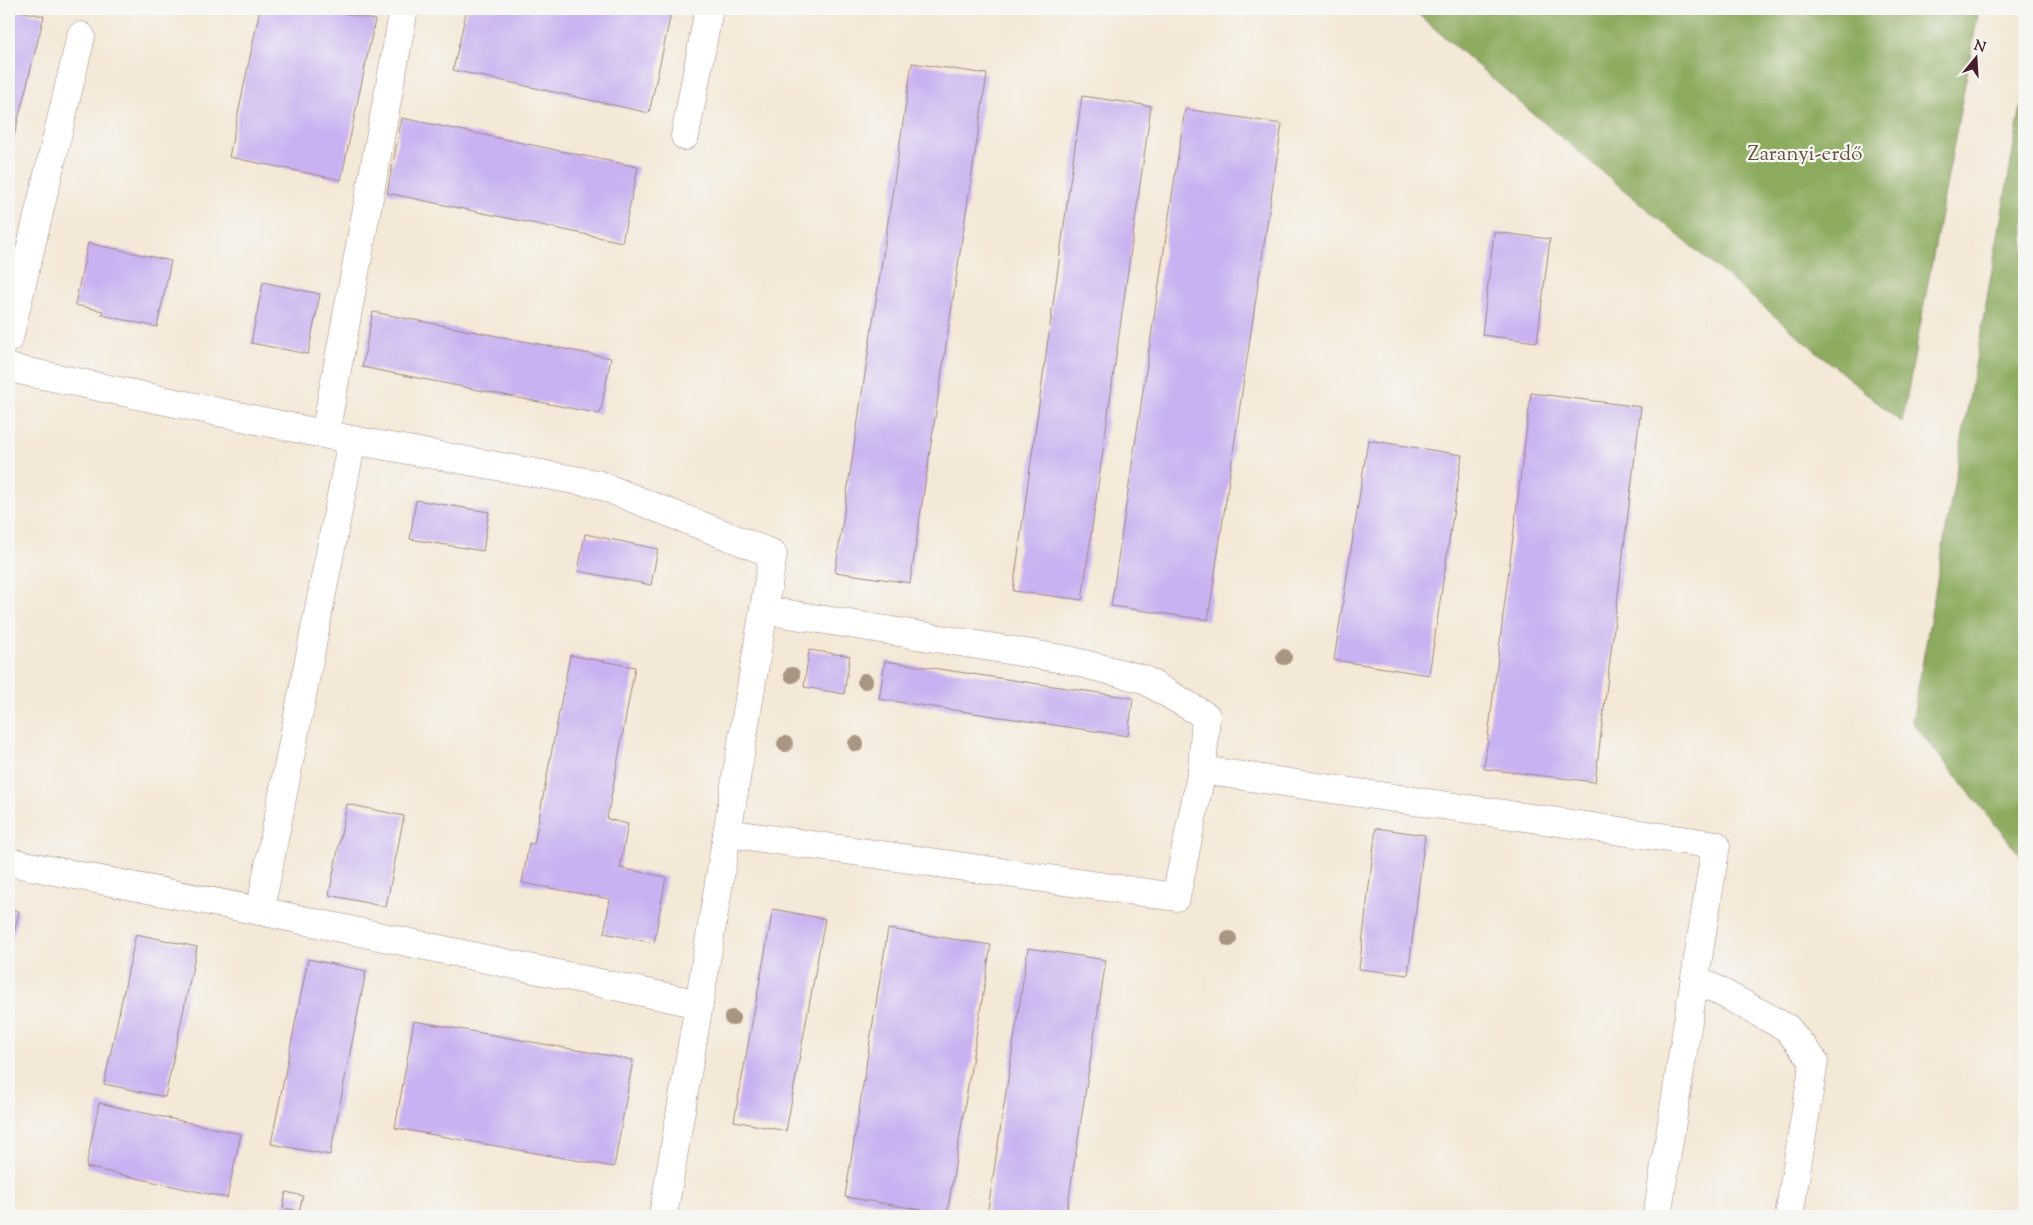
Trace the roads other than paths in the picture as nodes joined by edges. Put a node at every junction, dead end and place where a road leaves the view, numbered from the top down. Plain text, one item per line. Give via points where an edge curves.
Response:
1 (404, 9) edge
2 (709, 9) edge
3 (81, 36) dead end
4 (685, 136) dead end
5 (9, 338) edge
6 (9, 368) edge
7 (325, 434) junction
8 (352, 440) junction
9 (764, 610) junction
10 (1202, 770) junction
11 (727, 833) junction
12 (9, 862) edge
13 (260, 911) junction
14 (1695, 978) junction
15 (699, 1004) junction
16 (663, 1216) edge
17 (1657, 1216) edge
18 (1789, 1216) edge

1 - 7 lane
2 - 4 lane
3 - 5 lane
6 - 7 lane
7 - 8 lane
8 - 9 lane via 597,484 773,554
8 - 13 lane
9 - 10 lane via 1069,660 1143,679 1206,716
9 - 11 lane
10 - 11 lane via 1176,897
10 - 14 lane via 1716,845
11 - 15 lane
12 - 13 lane
13 - 15 lane
14 - 17 lane
14 - 18 lane via 1788,1028 1814,1061
15 - 16 lane

